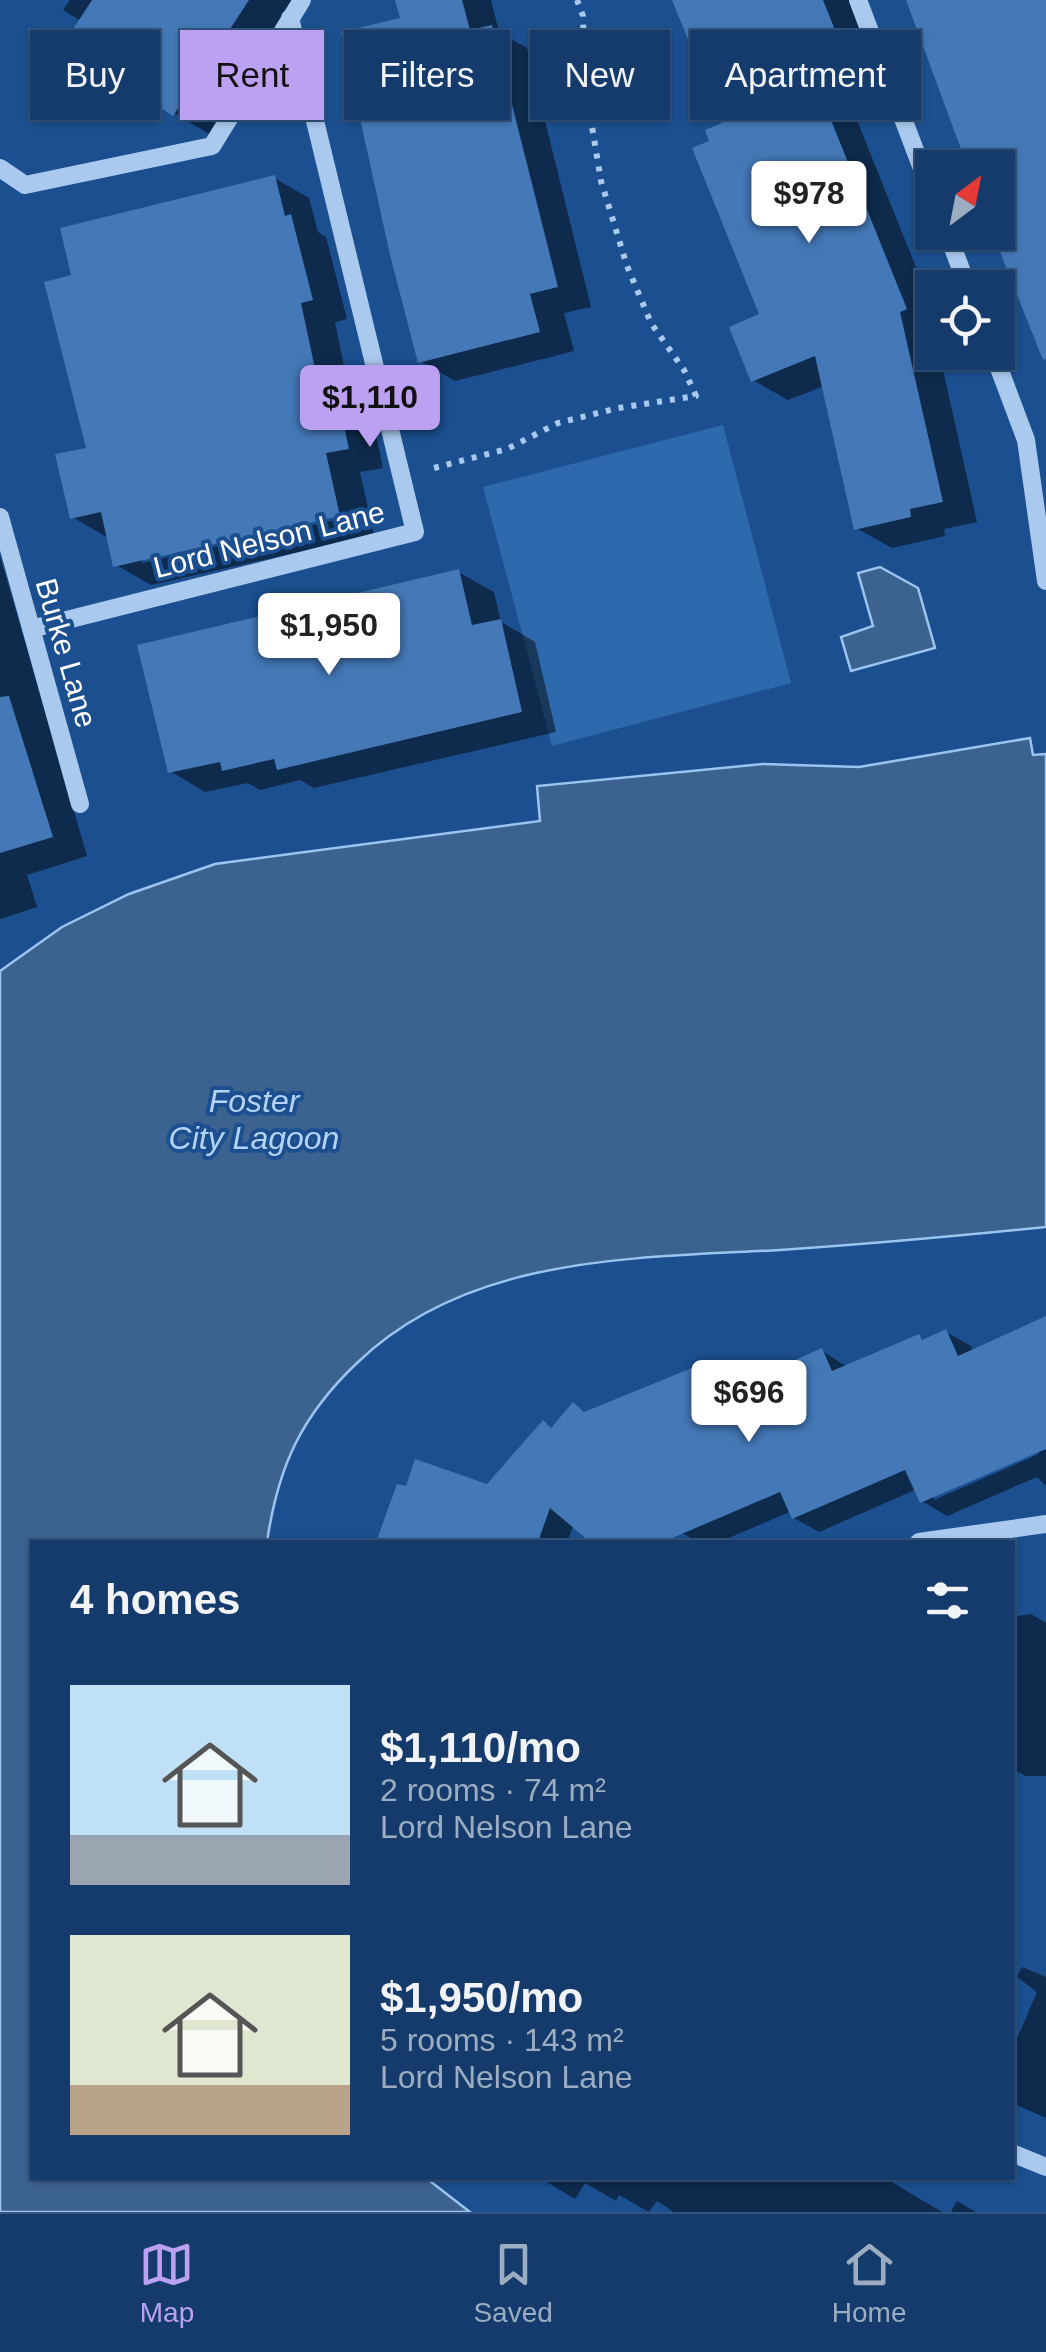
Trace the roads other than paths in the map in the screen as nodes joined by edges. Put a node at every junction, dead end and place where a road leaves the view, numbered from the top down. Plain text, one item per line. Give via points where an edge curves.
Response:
1 (302, 0) edge
2 (858, 0) edge
3 (290, 18) junction
4 (915, 151) edge
5 (0, 168) edge
6 (1000, 370) edge
7 (1039, 475) edge
8 (0, 517) edge
9 (1046, 581) edge
10 (31, 629) junction
11 (80, 804) dead end
12 (1046, 1524) edge
13 (934, 1540) edge
14 (1015, 2154) edge
15 (1046, 2167) edge

1 - 3 street
2 - 4 street
3 - 5 street via 212,146 24,185
3 - 10 street, Lord Nelson Lane via 414,532
6 - 7 street
7 - 9 street
8 - 10 street, Burke Lane
10 - 11 street, Burke Lane
12 - 13 street
14 - 15 street

